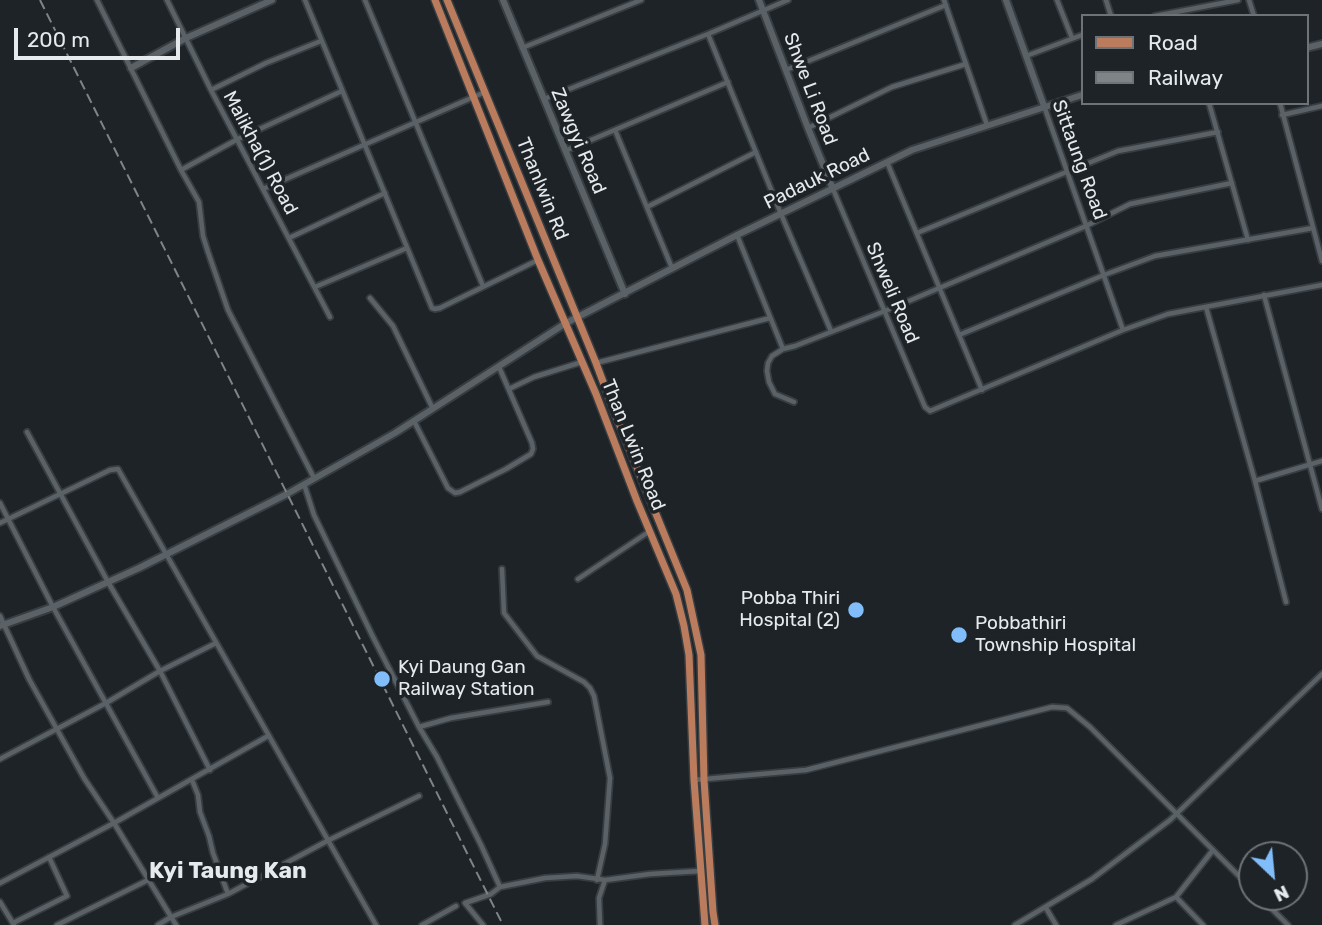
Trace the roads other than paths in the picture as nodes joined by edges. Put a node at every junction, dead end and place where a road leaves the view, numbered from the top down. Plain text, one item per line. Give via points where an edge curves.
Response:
1 (97, 0) edge
2 (167, 0) edge
3 (272, 0) edge
4 (305, 0) edge
5 (365, 0) edge
6 (435, 0) edge
7 (447, 0) edge
8 (503, 0) edge
9 (641, 0) edge
10 (759, 0) edge
11 (788, 0) edge
12 (1006, 0) edge
13 (1057, 0) edge
14 (1189, 0) edge
15 (1237, 0) edge
16 (945, 2) edge
17 (1192, 9) junction
18 (763, 10) junction
19 (1166, 14) edge
20 (708, 34) junction
21 (1080, 36) edge
22 (186, 38) junction
23 (1072, 39) junction
24 (321, 41) junction
25 (522, 48) junction
26 (1026, 56) junction
27 (966, 64) junction
28 (131, 68) junction
29 (786, 70) junction
30 (728, 82) junction
31 (211, 90) junction
32 (342, 91) junction
33 (485, 92) junction
34 (1080, 95) edge
35 (474, 97) junction
36 (543, 99) junction
37 (1210, 105) edge
38 (1280, 105) edge
39 (1044, 106) junction
40 (1322, 106) edge
41 (1282, 115) junction
42 (416, 122) junction
43 (987, 125) junction
44 (808, 128) junction
45 (615, 130) junction
46 (1218, 132) junction
47 (238, 139) junction
48 (364, 145) junction
49 (565, 151) junction
50 (756, 152) junction
51 (887, 162) junction
52 (181, 170) junction
53 (1067, 172) junction
54 (1232, 183) junction
55 (263, 189) junction
56 (833, 189) junction
57 (385, 193) junction
58 (647, 207) junction
59 (781, 214) junction
60 (1086, 226) junction
61 (1313, 228) junction
62 (917, 233) junction
63 (737, 235) junction
64 (289, 238) junction
65 (1248, 240) junction
66 (407, 248) junction
67 (538, 260) junction
68 (1322, 261) edge
69 (673, 269) junction
70 (1104, 275) junction
71 (1322, 285) edge
72 (483, 286) junction
73 (315, 287) junction
74 (940, 288) junction
75 (625, 294) junction
76 (1264, 295) junction
77 (370, 298) dead end
78 (1206, 307) junction
79 (885, 311) junction
80 (330, 317) dead end
81 (578, 318) junction
82 (770, 318) junction
83 (566, 323) junction
84 (1123, 330) junction
85 (831, 331) junction
86 (959, 335) junction
87 (783, 349) junction
88 (582, 362) junction
89 (596, 363) junction
90 (499, 367) junction
91 (509, 389) junction
92 (606, 390) joint
93 (982, 390) junction
94 (794, 402) dead end
95 (433, 409) junction
96 (414, 421) junction
97 (27, 432) dead end
98 (1322, 461) edge
99 (1309, 465) junction
100 (314, 478) junction
101 (1255, 481) junction
102 (304, 484) junction
103 (61, 493) junction
104 (0, 503) edge
105 (1322, 509) edge
106 (8, 519) junction
107 (0, 523) edge
108 (650, 531) junction
109 (165, 555) junction
110 (502, 569) dead end
111 (578, 579) dead end
112 (108, 582) junction
113 (1286, 602) dead end
114 (53, 607) junction
115 (0, 616) edge
116 (2, 625) edge
117 (216, 643) junction
118 (160, 671) junction
119 (1322, 674) edge
120 (548, 702) dead end
121 (106, 703) junction
122 (419, 727) junction
123 (57, 730) junction
124 (268, 736) junction
125 (0, 759) edge
126 (210, 770) junction
127 (192, 780) junction
128 (694, 780) junction
129 (704, 780) junction
130 (419, 796) dead end
131 (158, 798) junction
132 (1177, 813) junction
133 (114, 823) junction
134 (329, 840) junction
135 (1213, 850) junction
136 (49, 857) junction
137 (700, 871) junction
138 (1238, 875) edge
139 (148, 880) junction
140 (597, 880) junction
141 (605, 880) junction
142 (0, 883) edge
143 (500, 887) junction
144 (228, 894) junction
145 (1176, 897) junction
146 (0, 902) edge
147 (456, 906) dead end
148 (1046, 908) junction
149 (1274, 911) edge
150 (171, 917) junction
151 (13, 924) edge
152 (57, 925) edge
153 (158, 925) edge
154 (176, 925) edge
155 (376, 925) edge
156 (422, 925) edge
157 (483, 925) edge
158 (600, 925) edge
159 (705, 925) edge
160 (715, 925) edge
161 (1015, 925) edge
162 (1056, 925) edge
163 (1116, 925) edge
164 (1203, 925) edge
165 (1288, 925) edge

1 - 28 street
2 - 22 street, Malikha(1) Road
3 - 22 street
4 - 24 street
5 - 42 street
6 - 35 main road, Than Lwin Road
7 - 33 main road, Thanlwin Rd
8 - 25 street, Zawgyi Road
9 - 25 street
10 - 18 street, Shwe Li Road
11 - 18 street
12 - 26 street, Sittaung Road
13 - 23 street
14 - 17 street
15 - 17 street
16 - 27 street
16 - 29 street
17 - 19 street
18 - 20 street
18 - 29 street, Shwe Li Road
20 - 30 street
20 - 36 street
21 - 23 street
22 - 28 street
22 - 31 street, Malikha(1) Road
23 - 26 street
24 - 31 street
24 - 32 street
25 - 36 street, Zawgyi Road
26 - 39 street, Sittaung Road
27 - 43 street
27 - 44 street via 892,87
28 - 52 street
29 - 44 street, Shwe Li Road
30 - 45 street
30 - 50 street
31 - 47 street, Malikha(1) Road
32 - 47 street
32 - 48 street
33 - 35 street
33 - 81 main road, Thanlwin Rd
34 - 39 street, Padauk Road
35 - 42 street
35 - 67 main road, Than Lwin Road
36 - 49 street, Zawgyi Road
37 - 46 street
38 - 41 street
39 - 43 street, Padauk Road
39 - 53 street, Sittaung Road
40 - 41 street
41 - 61 street
42 - 48 street
42 - 72 street
43 - 51 street, Padauk Road
44 - 56 street, Shwe Li Road
45 - 49 street
45 - 58 street
46 - 53 street via 1118,151
46 - 54 street
47 - 52 street
47 - 55 street, Malikha(1) Road
48 - 55 street
48 - 57 street
49 - 75 street, Zawgyi Road
50 - 58 street
50 - 59 street
51 - 56 street, Padauk Road
51 - 62 street
52 - 100 street via 198,202 203,236 228,310
53 - 60 street, Sittaung Road
53 - 62 street
54 - 60 street via 1130,204
54 - 65 street
55 - 64 street, Malikha(1) Road
56 - 59 street, Padauk Road
56 - 79 street, Shweli Road
57 - 64 street
57 - 66 street
58 - 69 street
59 - 63 street, Padauk Road
59 - 85 street
60 - 70 street, Sittaung Road
60 - 74 street
61 - 65 street
61 - 68 street
62 - 74 street
63 - 69 street, Padauk Road
63 - 82 street
64 - 73 street, Malikha(1) Road
65 - 70 street via 1155,256
66 - 72 street via 435,309
66 - 73 street
67 - 72 street
67 - 83 main road, Than Lwin Road
69 - 75 street, Padauk Road
70 - 84 street, Sittaung Road
70 - 86 street
71 - 76 street
73 - 80 street, Malikha(1) Road
74 - 79 street
74 - 86 street
75 - 81 street, Padauk Road
76 - 78 street
76 - 99 street
77 - 95 street via 393,326
78 - 84 street
78 - 101 street
79 - 85 street
79 - 93 street, Shweli Road via 925,407 934,411
81 - 83 street, Padauk Road
81 - 89 main road, Thanlwin Rd
82 - 87 street
82 - 89 street
83 - 88 main road, Than Lwin Road
83 - 90 street, Padauk Road
84 - 93 street
85 - 87 street
86 - 93 street
87 - 94 street via 768,363 769,382 775,394
88 - 91 street
88 - 108 main road, Than Lwin Road
89 - 92 main road, Thanlwin Rd
90 - 91 street
90 - 95 street, Padauk Road
91 - 96 street via 533,449 460,492 448,488
92 - 129 main road, Than Lwin Road via 692,611 701,655
95 - 96 street, Padauk Road
96 - 100 street, Padauk Road
97 - 103 street
98 - 99 street
99 - 101 street
99 - 105 street
100 - 102 street, Padauk Road
101 - 113 street
102 - 109 street, Padauk Road
102 - 122 street via 321,530
103 - 106 street
103 - 109 street via 118,469
103 - 112 street
104 - 106 street
106 - 107 street
106 - 114 street
108 - 111 street
108 - 128 main road, Than Lwin Road via 684,625
109 - 112 street, Padauk Road
109 - 117 street
110 - 140 street via 504,613 537,656 584,682 594,696 610,778
112 - 114 street, Padauk Road
112 - 118 street
114 - 116 street, Padauk Road
114 - 121 street
115 - 116 street
116 - 123 street
117 - 118 street
117 - 124 street
118 - 121 street
118 - 126 street
119 - 132 street
120 - 122 street
121 - 123 street
121 - 131 street
122 - 143 street
123 - 125 street
123 - 133 street
124 - 126 street
124 - 134 street
126 - 127 street
127 - 131 street
127 - 144 street
128 - 129 street
128 - 137 main road, Than Lwin Road
129 - 132 street via 806,770 1052,707 1067,708
129 - 160 main road, Than Lwin Road
130 - 134 street
131 - 133 street
132 - 135 street
132 - 148 street via 1092,879
133 - 136 street
133 - 139 street
134 - 144 street
134 - 155 street
135 - 138 street
135 - 145 street
136 - 142 street
136 - 151 street via 67,897
137 - 141 street
137 - 159 main road, Than Lwin Road
139 - 150 street
139 - 152 street
140 - 141 street
140 - 143 street via 545,878
141 - 158 street via 599,898
143 - 157 street via 465,903
144 - 150 street
145 - 163 street
145 - 164 street
146 - 151 street
147 - 156 street
148 - 161 street
148 - 162 street
149 - 165 street
150 - 153 street
150 - 154 street

